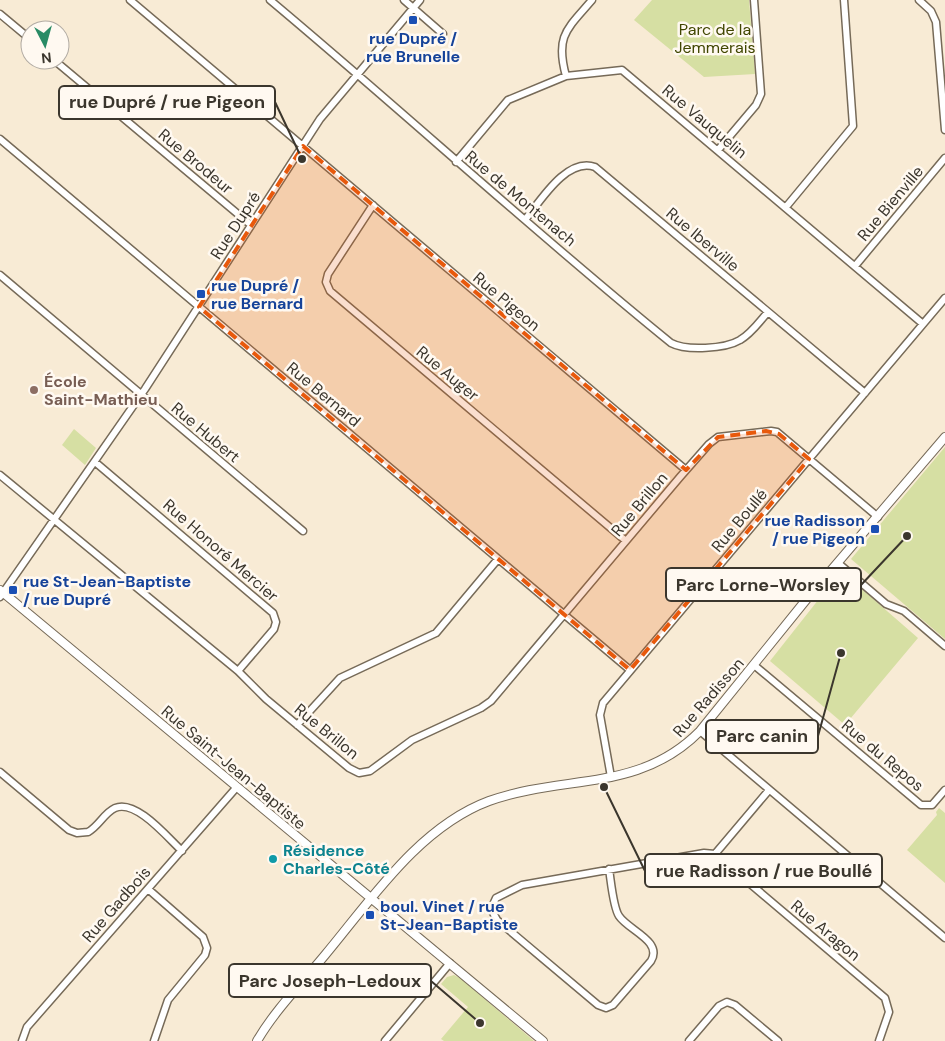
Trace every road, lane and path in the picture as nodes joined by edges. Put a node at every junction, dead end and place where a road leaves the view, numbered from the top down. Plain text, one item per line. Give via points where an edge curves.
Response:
1 (130, 0) edge
2 (270, 0) edge
3 (404, 0) edge
4 (420, 0) edge
5 (580, 0) edge
6 (592, 0) edge
7 (754, 0) edge
8 (844, 0) edge
9 (919, 0) edge
10 (587, 6) junction
11 (413, 8) junction
12 (0, 14) edge
13 (20, 31) edge
14 (443, 34) dead end
15 (66, 70) edge
16 (357, 73) junction
17 (566, 76) junction
18 (945, 130) edge
19 (0, 139) edge
20 (302, 146) junction
21 (718, 150) junction
22 (945, 158) edge
23 (456, 162) junction
24 (373, 206) junction
25 (786, 208) junction
26 (525, 220) junction
27 (251, 225) junction
28 (855, 266) junction
29 (0, 275) edge
30 (945, 298) edge
31 (199, 307) junction
32 (768, 312) junction
33 (923, 324) junction
34 (865, 393) junction
35 (141, 395) junction
36 (945, 437) edge
37 (809, 459) junction
38 (95, 462) junction
39 (686, 470) junction
40 (0, 474) edge
41 (878, 517) junction
42 (54, 521) junction
43 (303, 531) dead end
44 (626, 541) junction
45 (498, 559) junction
46 (838, 563) junction
47 (1, 593) edge
48 (564, 614) junction
49 (945, 646) edge
50 (754, 665) junction
51 (630, 670) junction
52 (238, 671) junction
53 (297, 725) junction
54 (700, 730) junction
55 (0, 772) edge
56 (611, 777) junction
57 (236, 788) junction
58 (769, 790) junction
59 (945, 790) edge
60 (182, 850) junction
61 (715, 854) junction
62 (609, 869) junction
63 (148, 889) junction
64 (372, 899) junction
65 (945, 938) edge
66 (450, 963) junction
67 (22, 1041) edge
68 (154, 1041) edge
69 (257, 1041) edge
70 (385, 1041) edge
71 (543, 1041) edge
72 (689, 1041) edge
73 (778, 1041) edge
74 (879, 1041) edge

1 - 20 street, Rue Pigeon
2 - 16 street, Rue de Montenach
3 - 11 street
4 - 11 street, Rue Dupré
5 - 10 street
6 - 10 street
7 - 21 street via 761,94 756,105
8 - 25 street via 853,126
9 - 18 street via 931,11 936,22
10 - 17 street via 562,41 560,52
11 - 14 street
11 - 16 street, Rue Dupré
12 - 13 street
15 - 27 street, Rue Brodeur
16 - 20 street, Rue Dupré
16 - 23 street, Rue de Montenach
17 - 21 street, Rue Vauquelin via 624,70
17 - 23 street, Rue Vauquelin via 508,100
19 - 31 street, Rue Bernard
20 - 24 street, Rue Pigeon
20 - 27 street, Rue Dupré
21 - 25 street, Rue Vauquelin
22 - 28 street, Rue Bienville
23 - 26 street, Rue de Montenach
24 - 39 street, Rue Pigeon
24 - 44 street, Rue Auger via 328,274 330,291
25 - 28 street, Rue Vauquelin
26 - 32 street, Rue de Montenach via 675,345 695,348 736,342 744,338
26 - 32 street, Rue Iberville via 568,170 580,165 592,166
27 - 31 street, Rue Dupré
28 - 33 street, Rue Vauquelin
29 - 35 street, Rue Hubert
30 - 33 street, Rue Boullé
31 - 35 street, Rue Dupré
31 - 45 street, Rue Bernard
32 - 34 street, Rue Iberville
33 - 34 street, Rue Boullé
34 - 37 street, Rue Boullé
35 - 38 street, Rue Dupré
35 - 43 street, Rue Hubert
36 - 41 street, Rue Radisson
37 - 39 street via 779,434 766,431 718,437
37 - 41 street
37 - 51 street, Rue Boullé
38 - 42 street, Rue Dupré
38 - 52 street, Rue Honoré Mercier via 273,613 274,629
39 - 44 street, Rue Brillon
40 - 42 street, Rue Brillon
41 - 46 street, Rue Radisson
42 - 47 street, Rue Dupré
42 - 52 street, Rue Brillon
44 - 48 street, Rue Brillon
45 - 48 street, Rue Bernard
45 - 53 street via 436,633 340,678
46 - 49 street via 886,604 904,611
46 - 50 street, Rue Radisson
47 - 57 street, Rue Saint-Jean-Baptiste
48 - 51 street, Rue Bernard
48 - 53 street, Rue Brillon via 488,703 412,740 368,772 351,770
50 - 54 street, Rue Radisson
50 - 59 street, Rue du Repos via 914,799 927,807
51 - 56 street, Rue Boullé via 603,703 600,712
52 - 53 street, Rue Brillon
54 - 56 street, Rue Radisson via 677,752 659,763
54 - 58 street
55 - 60 street via 72,832 88,832 112,810 126,806 137,810
56 - 64 street, Rue Radisson via 510,795 465,812 425,840
57 - 60 street, Rue Gadbois
57 - 64 street, Rue Saint-Jean-Baptiste
58 - 61 street
58 - 65 street
60 - 63 street, Rue Gadbois
61 - 62 street via 704,853
61 - 74 street, Rue Aragon via 885,998 889,1012
62 - 62 street via 522,885 496,898 491,909 496,920 598,1005 606,1008 615,1003 654,953 651,945 618,916
63 - 67 street, Rue Gadbois via 25,1029
63 - 68 street via 203,937 207,948 205,955 168,1000
64 - 66 street, Rue Saint-Jean-Baptiste
64 - 69 street, Rue Radisson
66 - 70 street
66 - 71 street, Rue Saint-Jean-Baptiste
72 - 73 street via 726,1002 735,1005

